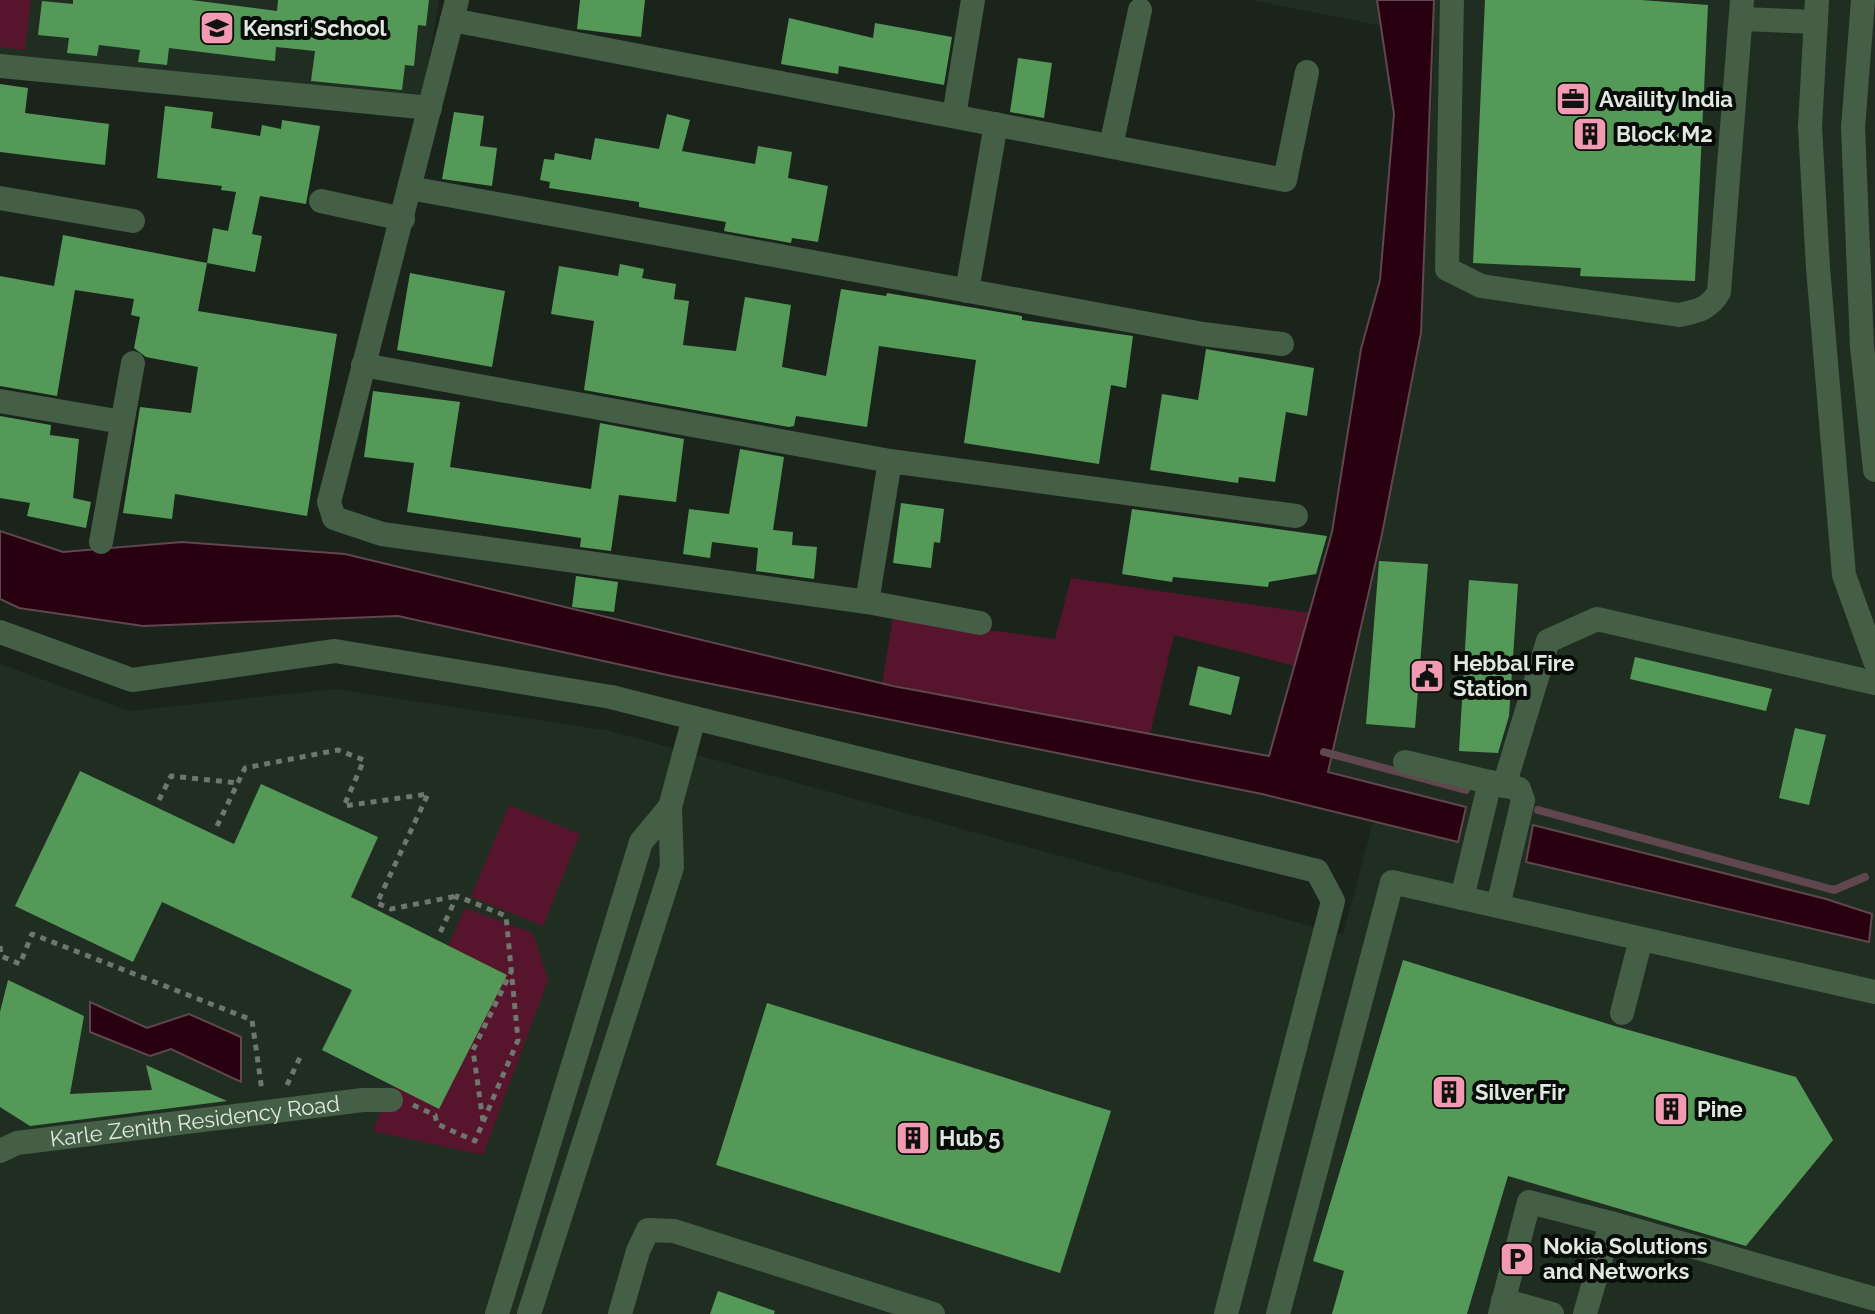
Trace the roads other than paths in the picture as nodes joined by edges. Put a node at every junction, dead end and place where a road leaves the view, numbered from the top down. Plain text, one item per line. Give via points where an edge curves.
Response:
1 (973, 0) edge
2 (1452, 0) edge
3 (1863, 0) edge
4 (1742, 9) edge
5 (454, 10) edge
6 (1140, 10) dead end
7 (1816, 11) edge
8 (0, 66) edge
9 (1307, 72) dead end
10 (430, 108) junction
11 (954, 116) junction
12 (996, 124) junction
13 (1875, 136) edge
14 (1111, 146) junction
15 (1853, 153) junction
16 (410, 188) junction
17 (0, 198) edge
18 (321, 201) dead end
19 (403, 219) junction
20 (133, 221) dead end
21 (967, 291) junction
22 (1282, 344) dead end
23 (1869, 345) edge
24 (133, 363) dead end
25 (363, 365) junction
26 (0, 401) edge
27 (122, 422) junction
28 (890, 461) junction
29 (1875, 470) edge
30 (1296, 516) dead end
31 (101, 542) dead end
32 (867, 602) junction
33 (980, 623) dead end
34 (0, 632) edge
35 (1875, 661) edge
36 (1875, 683) edge
37 (694, 718) junction
38 (1405, 762) dead end
39 (1497, 784) junction
40 (670, 807) junction
41 (1462, 898) junction
42 (1498, 906) junction
43 (1641, 939) junction
44 (1875, 992) edge
45 (1622, 1013) dead end
46 (391, 1100) road end
47 (0, 1151) edge
48 (1611, 1223) junction
49 (1875, 1300) edge
50 (1502, 1307) edge
51 (497, 1314) edge
52 (529, 1314) edge
53 (620, 1314) edge
54 (933, 1314) edge
55 (1226, 1314) edge
56 (1278, 1314) edge
57 (1552, 1314) edge
58 (1585, 1314) edge
59 (1871, 1314) edge

1 - 11 street
2 - 4 street via 1447,269 1481,286 1679,315 1702,310 1719,292
3 - 15 street
4 - 7 street
5 - 10 street
5 - 11 street
6 - 14 street
7 - 35 street via 1811,143 1844,575
8 - 10 street
9 - 14 street via 1285,180
10 - 16 street
11 - 12 street
12 - 14 street
12 - 21 street
13 - 15 street
15 - 23 street
16 - 19 street
16 - 21 street
17 - 20 street
18 - 19 street
19 - 25 street
21 - 22 street
23 - 29 street
24 - 27 street
25 - 28 street
25 - 32 street via 329,502 334,518 342,522 382,534
26 - 27 street
27 - 31 street
28 - 30 street
28 - 32 street
32 - 33 street
34 - 37 street via 132,680 335,651 611,697
36 - 39 street via 1597,619 1548,641
37 - 40 street
37 - 55 street via 1317,871 1333,901
38 - 39 street
39 - 41 street
39 - 42 street via 1519,789 1523,800
40 - 51 street via 641,842
40 - 52 street via 672,867
41 - 42 street
41 - 56 street via 1392,882
42 - 43 street
43 - 44 street
43 - 45 street
46 - 47 street, Karle Zenith Residency Road via 17,1143
48 - 49 street
48 - 50 street via 1529,1202
48 - 58 street
49 - 59 street
50 - 57 street
53 - 54 street via 648,1230 674,1231

